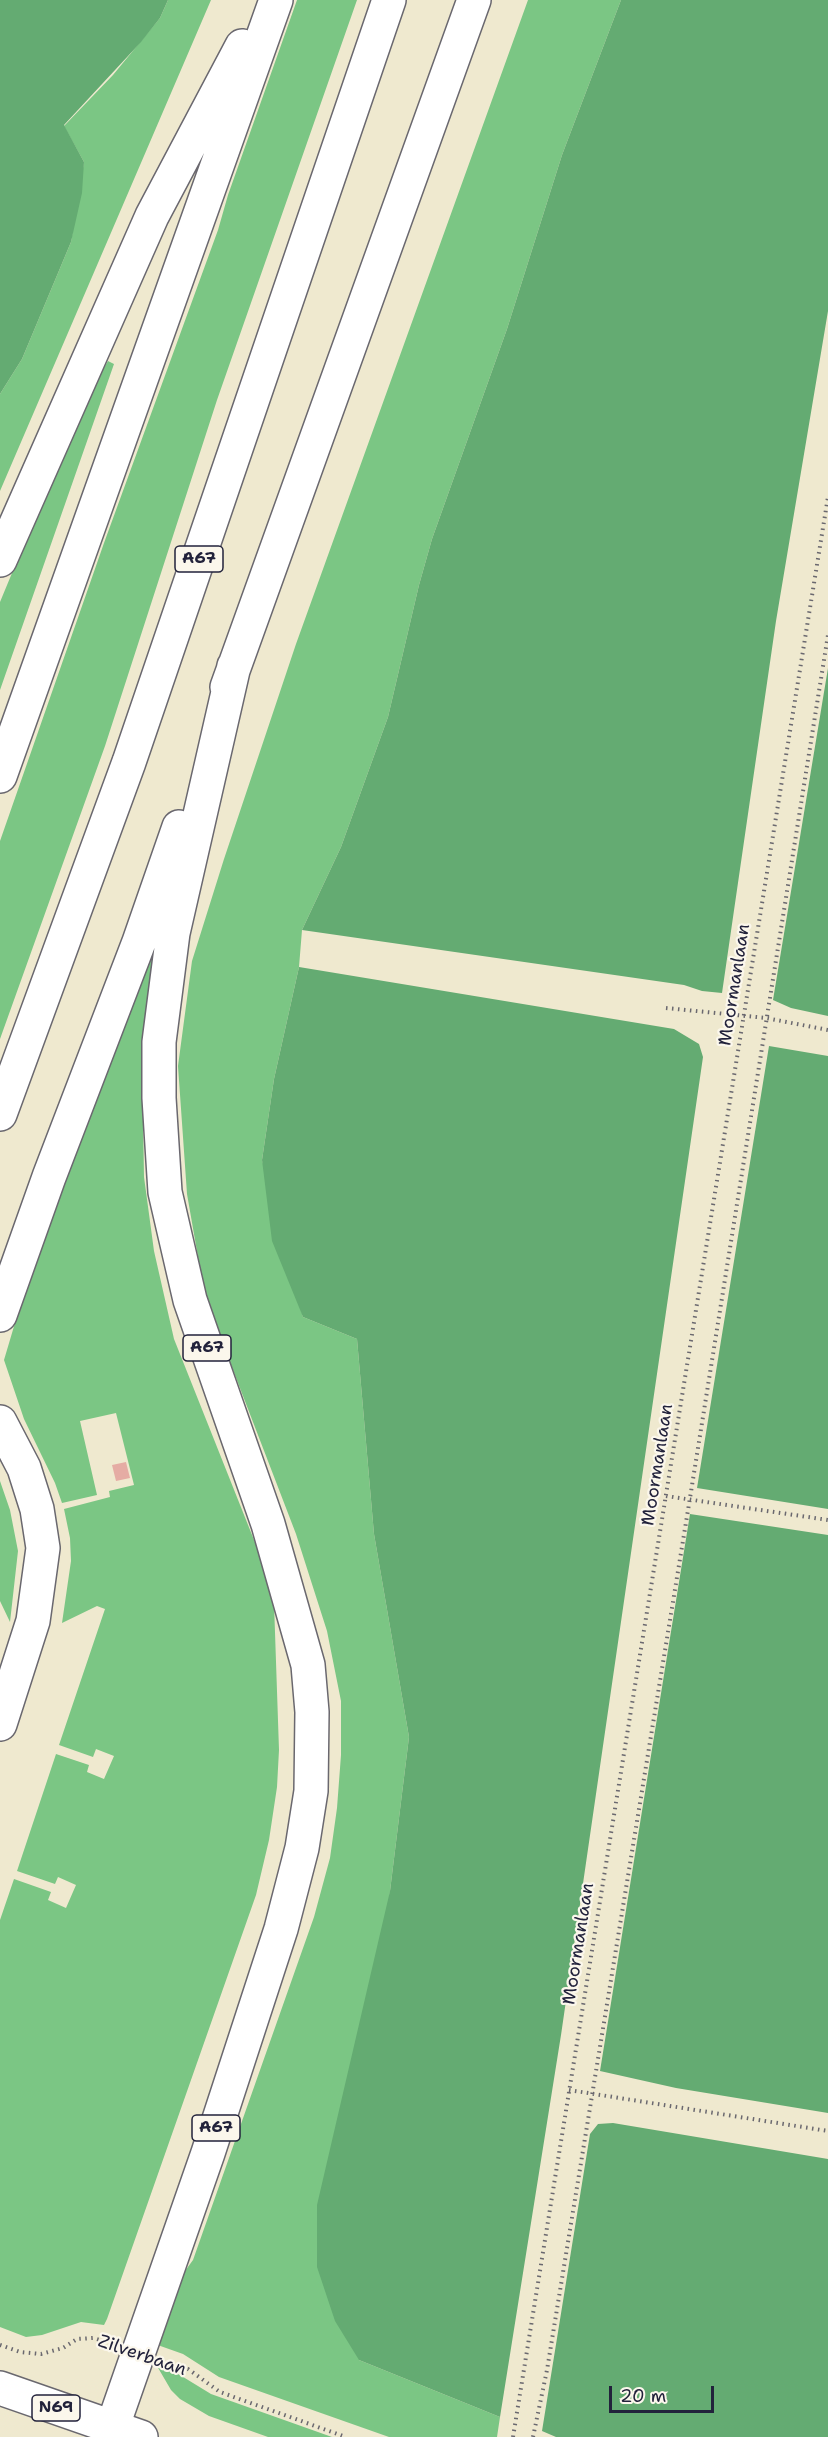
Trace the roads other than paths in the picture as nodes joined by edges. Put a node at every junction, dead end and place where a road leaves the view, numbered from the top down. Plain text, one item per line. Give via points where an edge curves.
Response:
1 (266, 0) edge
2 (276, 0) edge
3 (388, 0) edge
4 (474, 0) edge
5 (0, 560) edge
6 (234, 666) junction
7 (0, 776) edge
8 (0, 1114) edge
9 (0, 1315) edge
10 (0, 1422) edge
11 (0, 1724) edge
12 (0, 2388) edge
13 (121, 2434) edge

1 - 5 main road via 152,216
2 - 7 main road
3 - 8 main road, A67 via 129,762
4 - 6 main road, A67
6 - 9 main road, A67 via 138,942
6 - 13 main road, A67 via 173,933 159,1042 165,1192 190,1300 268,1524 305,1655 312,1712 311,1791 302,1848 281,1929 137,2353
10 - 11 main road via 24,1468 37,1509 43,1548 33,1621
12 - 13 main road, N69

